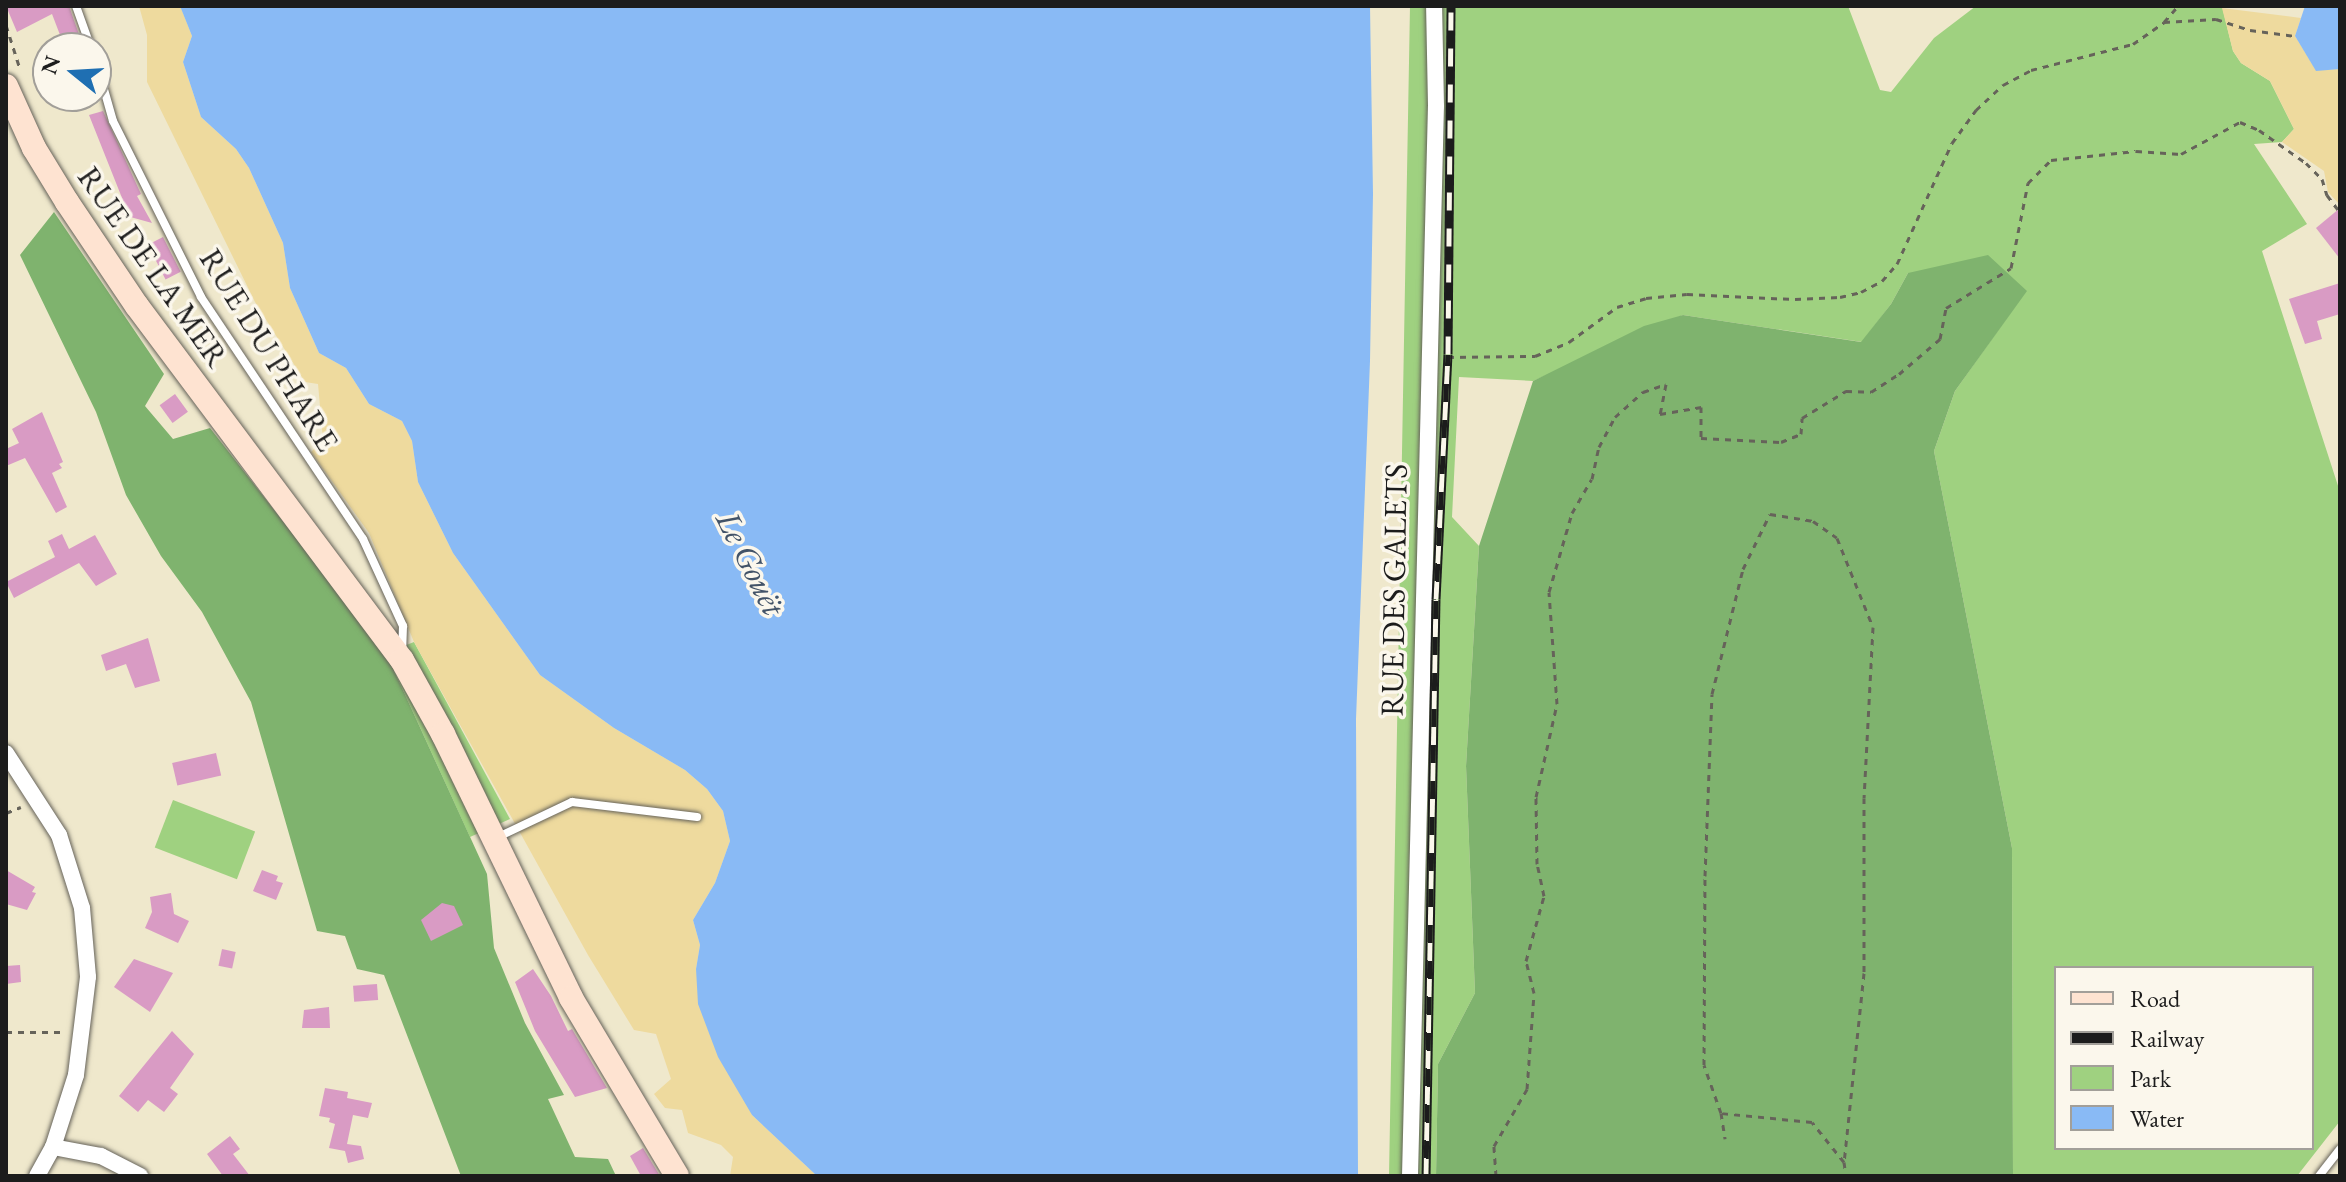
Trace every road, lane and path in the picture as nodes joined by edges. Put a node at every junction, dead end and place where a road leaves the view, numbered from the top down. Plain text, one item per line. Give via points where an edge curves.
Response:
1 (76, 6) edge
2 (1434, 6) edge
3 (2178, 6) edge
4 (2164, 22) junction
5 (85, 32) edge
6 (2295, 36) dead end
7 (6, 86) edge
8 (110, 112) edge
9 (2340, 212) edge
10 (1427, 359) junction
11 (402, 660) junction
12 (6, 753) edge
13 (697, 817) dead end
14 (494, 839) junction
15 (6, 1032) edge
16 (84, 1032) junction
17 (1721, 1113) junction
18 (1725, 1139) dead end
19 (53, 1147) junction
20 (2340, 1149) edge
21 (1844, 1162) junction
22 (37, 1176) edge
23 (140, 1176) edge
24 (677, 1176) edge
25 (1410, 1176) edge
26 (1496, 1176) edge
27 (1846, 1176) edge
28 (2319, 1176) edge

1 - 5 lane
2 - 10 street, RUE DES GALETS
3 - 4 path
4 - 6 path via 2216,19
4 - 10 path via 2133,44 2031,70 2003,85 1952,143 1897,264 1882,281 1861,292 1795,299 1687,294 1646,298 1617,307 1569,342 1535,356
7 - 11 street, RUE DE LA MER via 34,148 137,306
8 - 11 lane, RUE DU PHARE via 201,297 363,539 403,626
9 - 26 path via 2322,179 2306,163 2240,122 2181,154 2136,151 2051,160 2028,183 2011,268 1946,308 1940,339 1899,374 1871,392 1846,391 1802,418 1801,434 1781,442 1701,438 1701,407 1660,414 1666,384 1643,392 1615,417 1599,447 1592,479 1572,513 1549,592 1557,704 1536,797 1537,864 1544,896 1526,961 1534,993 1527,1089 1494,1146
10 - 25 street, RUE DES GALETS
11 - 14 street, RUE DE LA MER
12 - 16 street via 59,835 82,908 88,977
13 - 14 lane via 572,802
14 - 24 street, RUE DE LA MER via 571,998
15 - 16 path
16 - 19 street
17 - 18 path
17 - 21 path via 1812,1122
17 - 21 path via 1704,1065 1712,694 1743,569 1770,514 1813,521 1837,538 1873,627 1864,798 1864,973
19 - 22 street
19 - 23 street via 101,1156
20 - 28 lane
21 - 27 path

